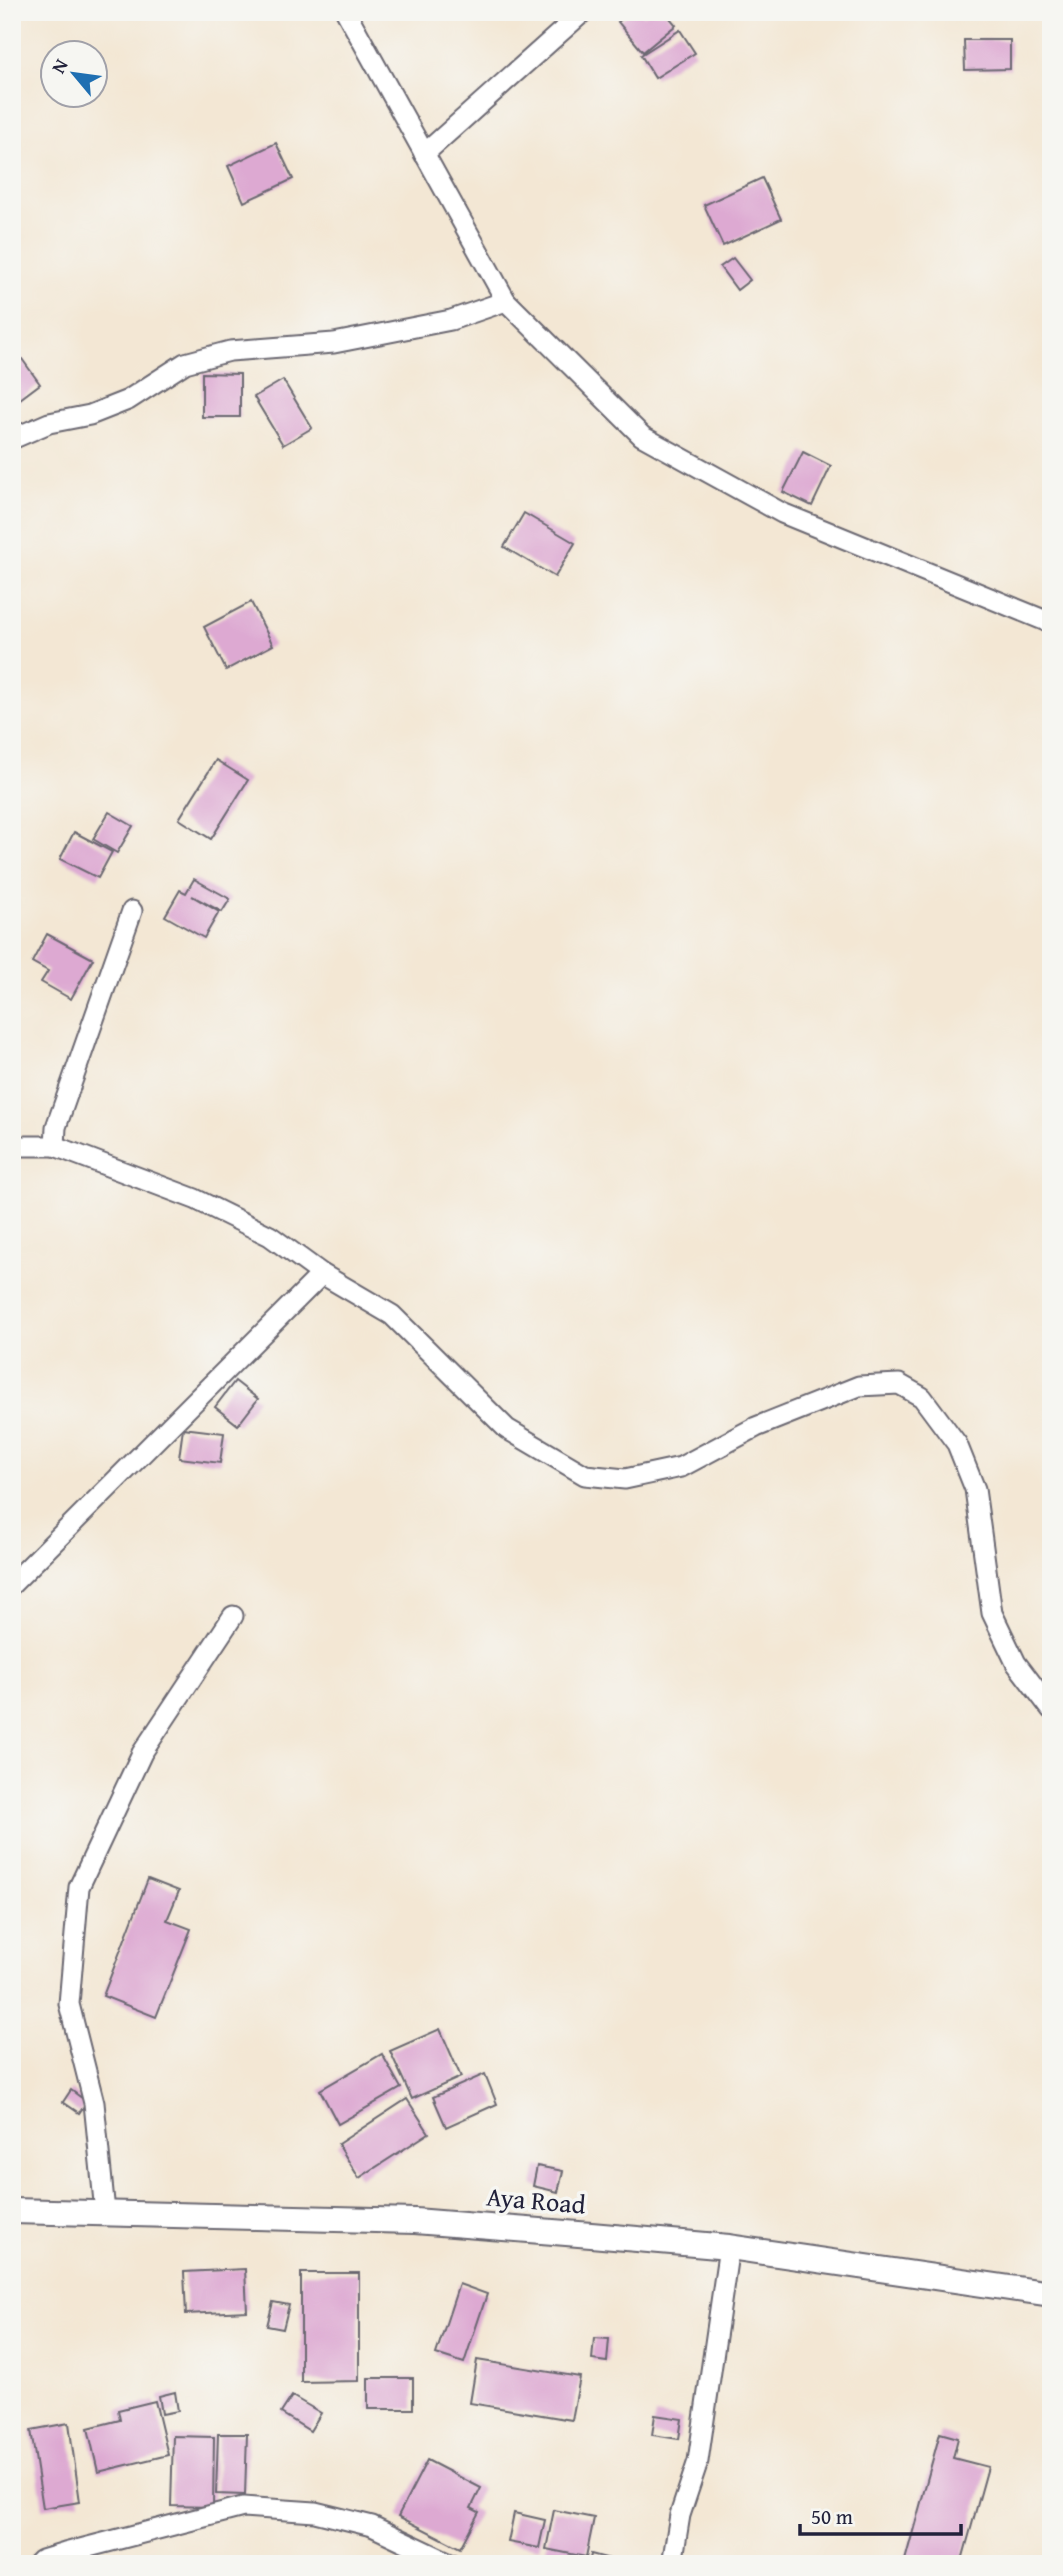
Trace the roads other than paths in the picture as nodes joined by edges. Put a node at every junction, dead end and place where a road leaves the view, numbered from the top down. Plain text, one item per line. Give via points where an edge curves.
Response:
1 (346, 12) edge
2 (583, 12) edge
3 (424, 154) junction
4 (506, 301) junction
5 (12, 439) edge
6 (1051, 624) edge
7 (132, 911) dead end
8 (12, 1146) edge
9 (55, 1146) junction
10 (322, 1274) junction
11 (12, 1584) edge
12 (233, 1616) dead end
13 (1051, 1709) edge
14 (12, 2211) edge
15 (105, 2213) junction
16 (729, 2247) junction
17 (1051, 2294) edge
18 (418, 2556) edge
19 (38, 2564) edge
20 (452, 2564) edge
21 (672, 2564) edge

1 - 3 street
2 - 3 street
3 - 4 street
4 - 5 street via 451,320 347,340 230,351 185,363 128,400
4 - 6 street via 642,436 782,513
7 - 9 street via 56,1127
8 - 9 street
9 - 10 street via 195,1199 270,1236
10 - 11 street
10 - 13 street via 392,1315 506,1429 585,1475 625,1479 681,1467 756,1427 859,1386 899,1384 922,1397 957,1444 975,1489 992,1613 1016,1663
12 - 15 street via 142,1754 79,1887 69,2004 93,2103
14 - 15 street, Aya Road
15 - 16 street, Aya Road via 415,2221
16 - 17 street, Aya Road
16 - 21 street via 698,2461 680,2515
18 - 19 street via 372,2526 315,2512 243,2507
18 - 20 street

